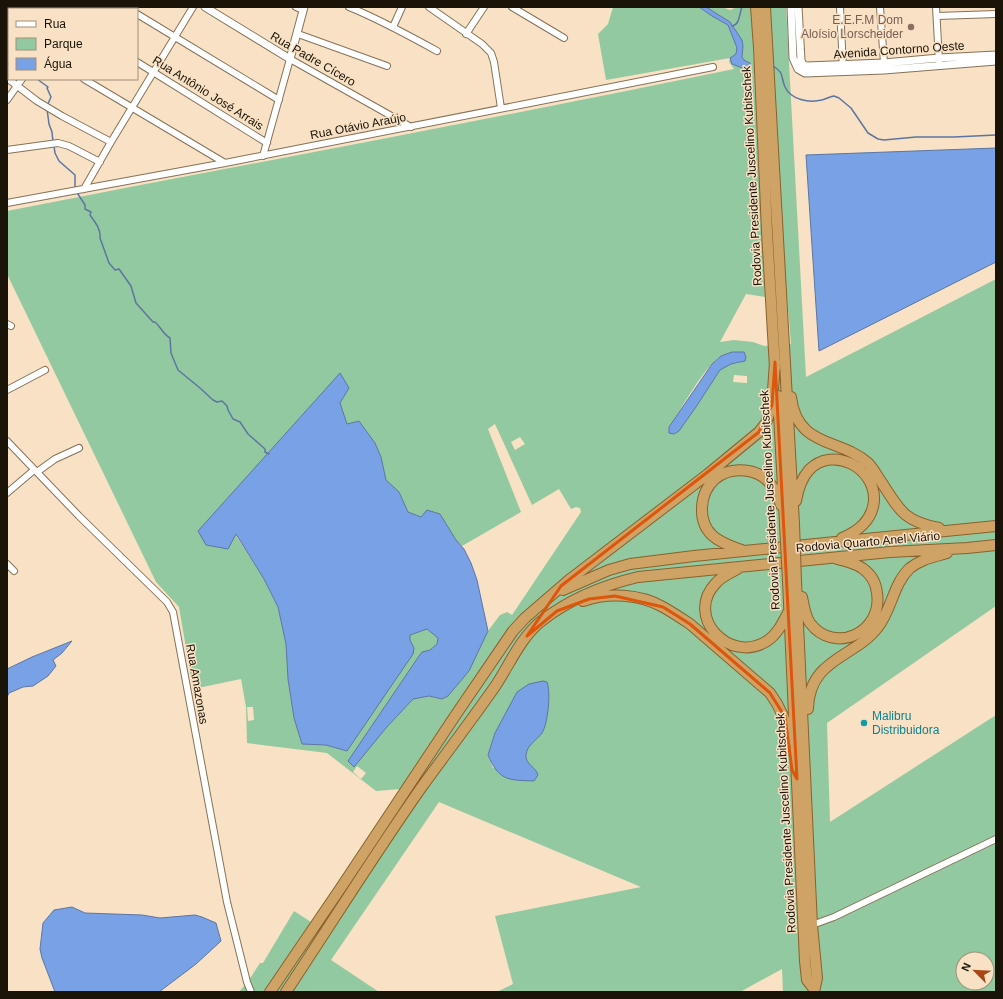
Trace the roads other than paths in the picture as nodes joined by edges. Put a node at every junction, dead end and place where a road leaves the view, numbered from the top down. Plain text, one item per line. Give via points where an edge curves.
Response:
1 (193, 7) edge
2 (205, 7) edge
3 (348, 7) edge
4 (402, 7) edge
5 (429, 7) edge
6 (484, 7) edge
7 (512, 7) edge
8 (756, 7) edge
9 (765, 7) edge
10 (791, 7) edge
11 (798, 7) edge
12 (840, 7) edge
13 (880, 7) edge
14 (936, 7) edge
15 (301, 8) edge
16 (996, 14) edge
17 (138, 15) edge
18 (937, 16) junction
19 (393, 27) junction
20 (298, 34) junction
21 (466, 34) junction
22 (175, 37) junction
23 (564, 38) dead end
24 (437, 51) dead end
25 (996, 55) edge
26 (290, 59) junction
27 (939, 61) junction
28 (996, 61) edge
29 (138, 63) edge
30 (884, 63) junction
31 (387, 66) dead end
32 (713, 67) dead end
33 (843, 68) junction
34 (802, 69) junction
35 (154, 72) junction
36 (10, 80) edge
37 (21, 80) edge
38 (86, 80) edge
39 (17, 85) junction
40 (7, 100) edge
41 (279, 100) junction
42 (132, 108) junction
43 (501, 108) junction
44 (411, 127) junction
45 (111, 142) junction
46 (267, 143) junction
47 (7, 150) edge
48 (264, 156) junction
49 (100, 162) junction
50 (225, 163) junction
51 (84, 189) junction
52 (7, 202) edge
53 (774, 362) junction
54 (45, 370) dead end
55 (785, 372) junction
56 (7, 390) edge
57 (7, 441) edge
58 (79, 448) dead end
59 (36, 471) junction
60 (7, 494) edge
61 (789, 521) junction
62 (996, 526) edge
63 (949, 530) junction
64 (834, 542) junction
65 (996, 545) edge
66 (967, 548) junction
67 (746, 551) junction
68 (831, 557) junction
69 (7, 564) edge
70 (742, 566) junction
71 (14, 572) dead end
72 (794, 582) junction
73 (551, 596) junction
74 (790, 609) junction
75 (557, 611) junction
76 (527, 636) junction
77 (805, 744) junction
78 (797, 779) junction
79 (996, 839) edge
80 (812, 925) junction
81 (814, 991) edge
82 (252, 992) edge
83 (270, 992) edge
84 (286, 992) edge

1 - 22 street
2 - 26 street, Rua Padre Cícero
3 - 19 street
4 - 19 street
5 - 21 street
6 - 21 street
7 - 23 street
8 - 53 highway, Rodovia Presidente Juscelino Kubitschek
9 - 55 highway, Rodovia Presidente Juscelino Kubitschek
10 - 34 street via 793,58
11 - 34 street
12 - 33 street
13 - 30 street
14 - 18 street
15 - 20 street
16 - 18 street
17 - 22 street
18 - 27 street
19 - 24 street
20 - 26 street
20 - 31 street
21 - 43 street via 491,53
22 - 35 street
22 - 41 street
25 - 27 street, Avenida Contorno Oeste
26 - 41 street
26 - 44 street, Rua Padre Cícero
27 - 28 street, Avenida Contorno Oeste
27 - 30 street, Avenida Contorno Oeste
27 - 33 street, Avenida Contorno Oeste
29 - 35 street, Rua Antônio José Arrais
30 - 33 street, Avenida Contorno Oeste
32 - 43 street, Rua Otávio Araújo
33 - 34 street, Avenida Contorno Oeste
35 - 42 street
35 - 46 street, Rua Antônio José Arrais
36 - 39 street
37 - 39 street
38 - 42 street
39 - 40 street
39 - 45 street via 37,101
41 - 46 street
42 - 45 street
42 - 50 street
43 - 44 street, Rua Otávio Araújo
44 - 48 street, Rua Otávio Araújo
45 - 49 street
46 - 48 street
47 - 49 street via 58,143
48 - 50 street, Rua Otávio Araújo
49 - 51 street
50 - 51 street, Rua Otávio Araújo
51 - 52 street, Rua Otávio Araújo
53 - 61 highway, Rodovia Presidente Juscelino Kubitschek
53 - 73 highway via 772,405 768,418 759,432
54 - 56 street
55 - 61 highway, Rodovia Presidente Juscelino Kubitschek
55 - 63 highway via 797,417 807,431 820,440 863,460 873,469 898,509 908,518 919,524
57 - 59 street, Rua Amazonas
58 - 59 street
59 - 60 street
59 - 82 street, Rua Amazonas via 167,602 173,612 227,902 247,982
61 - 64 highway via 800,484 810,470 819,463 831,460 845,461 858,467 869,479 873,489 873,508 869,518 859,529
61 - 67 highway via 767,479 741,470 726,473 715,479 704,494 702,512 708,531 714,537
61 - 72 highway, Rodovia Presidente Juscelino Kubitschek, bridge
62 - 63 highway, Rodovia Quarto Anel Viário
63 - 64 highway, Rodovia Quarto Anel Viário
64 - 67 highway, Rodovia Quarto Anel Viário
65 - 66 highway, Rodovia Quarto Anel Viário
66 - 68 highway, Rodovia Quarto Anel Viário
66 - 77 highway via 920,561 911,568 900,582 879,626 823,670 809,695
67 - 73 highway, Rodovia Quarto Anel Viário via 630,564 608,570
68 - 70 highway, Rodovia Quarto Anel Viário
68 - 72 highway via 863,568 876,585 877,611 861,632 842,638 817,630 806,615 800,590
69 - 71 street
70 - 74 highway via 716,583 707,599 706,617 716,635 734,645 750,647 760,644 775,634
70 - 75 highway, Rodovia Quarto Anel Viário via 638,577 616,582 588,593
72 - 74 highway, Rodovia Presidente Juscelino Kubitschek
72 - 77 highway, Rodovia Presidente Juscelino Kubitschek
73 - 76 highway
73 - 83 highway via 525,618 494,657
74 - 78 highway, Rodovia Presidente Juscelino Kubitschek
75 - 76 highway via 540,622
75 - 78 highway via 588,599 615,596 652,602 676,614 770,693 785,717 792,770
76 - 84 highway via 494,688 420,790
77 - 80 highway, Rodovia Presidente Juscelino Kubitschek
78 - 81 highway, Rodovia Presidente Juscelino Kubitschek via 805,961 807,980
79 - 80 street via 834,917
80 - 81 highway, Rodovia Presidente Juscelino Kubitschek via 817,978

